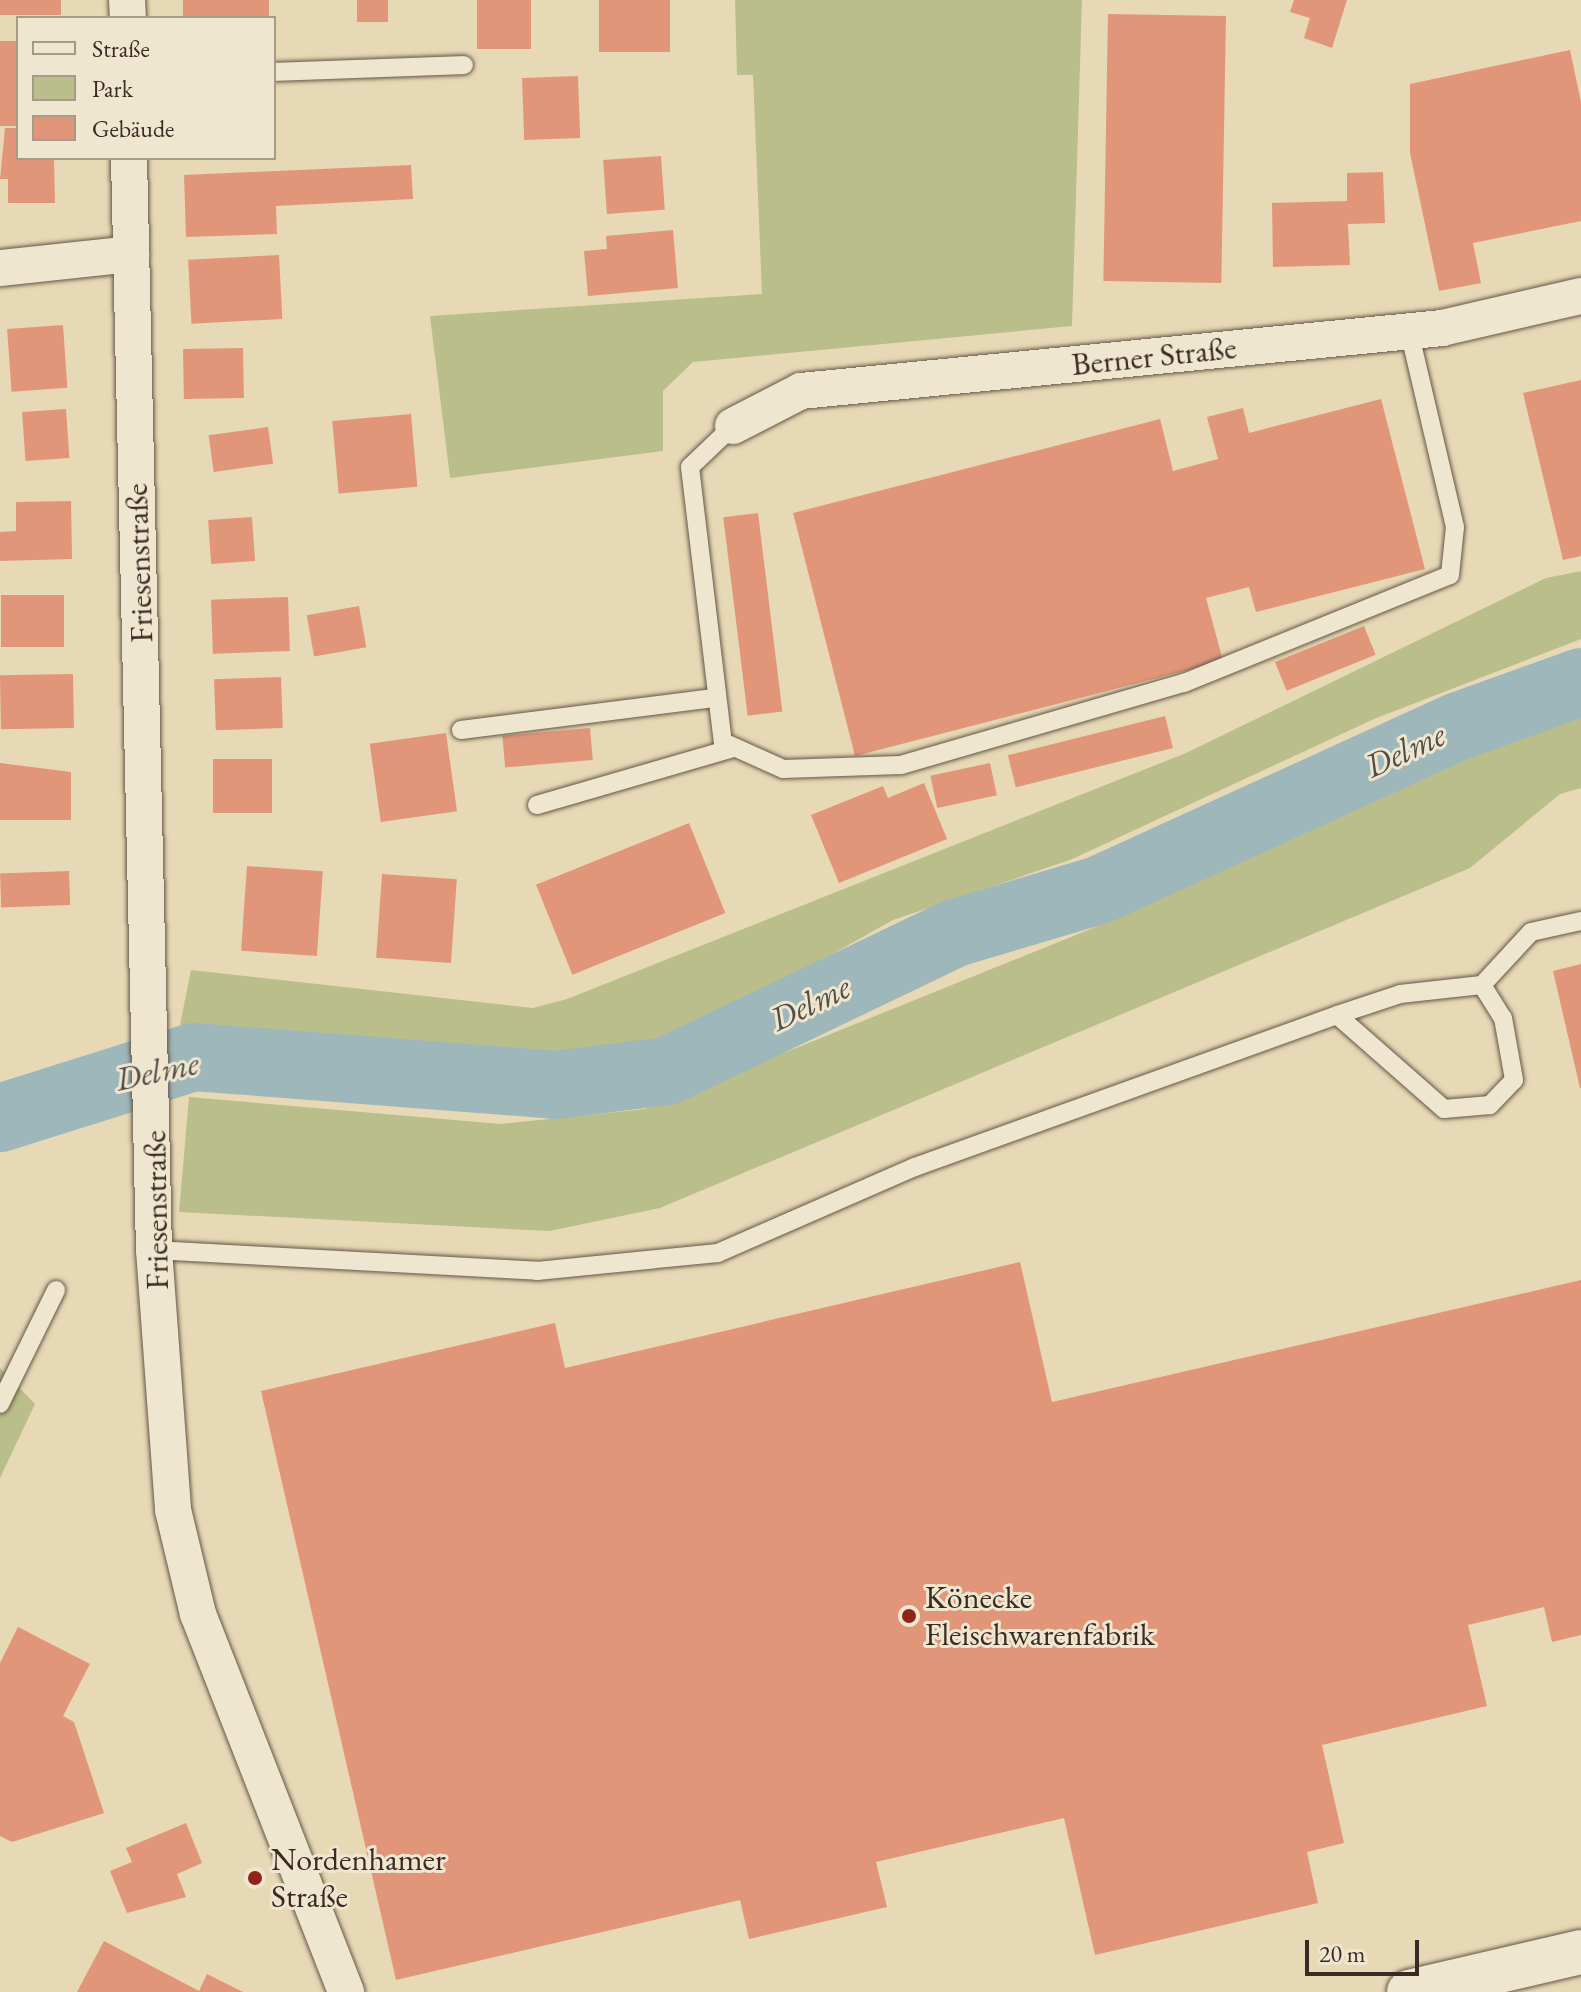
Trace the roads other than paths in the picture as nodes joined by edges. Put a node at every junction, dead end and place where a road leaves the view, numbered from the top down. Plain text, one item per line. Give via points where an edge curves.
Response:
1 (464, 65) dead end
2 (276, 72) edge
3 (129, 160) edge
4 (131, 254) junction
5 (0, 268) edge
6 (1581, 296) edge
7 (1409, 331) junction
8 (733, 426) joint
9 (716, 698) junction
10 (461, 730) dead end
11 (733, 748) junction
12 (537, 805) dead end
13 (1581, 921) edge
14 (1482, 985) junction
15 (1337, 1015) junction
16 (154, 1250) junction
17 (56, 1290) dead end
18 (0, 1404) edge
19 (1581, 1952) edge
20 (1456, 1987) edge
21 (346, 1992) edge
22 (1409, 1992) edge

1 - 2 lane
3 - 4 street, Friesenstraße
4 - 5 street
4 - 16 street, Friesenstraße
6 - 7 street, Berner Straße
7 - 8 street, Berner Straße via 801,391
7 - 11 lane via 1455,527 1450,575 1184,683 901,765 783,769
8 - 9 lane via 690,467
9 - 10 lane
9 - 11 lane via 723,742
11 - 12 lane
13 - 14 lane via 1531,932
14 - 15 lane via 1400,994
14 - 15 lane via 1503,1018 1514,1080 1490,1105 1444,1109
15 - 16 lane via 915,1167 718,1253 537,1271
16 - 21 street, Friesenstraße via 173,1510 198,1614
17 - 18 lane
19 - 20 street
20 - 22 street

